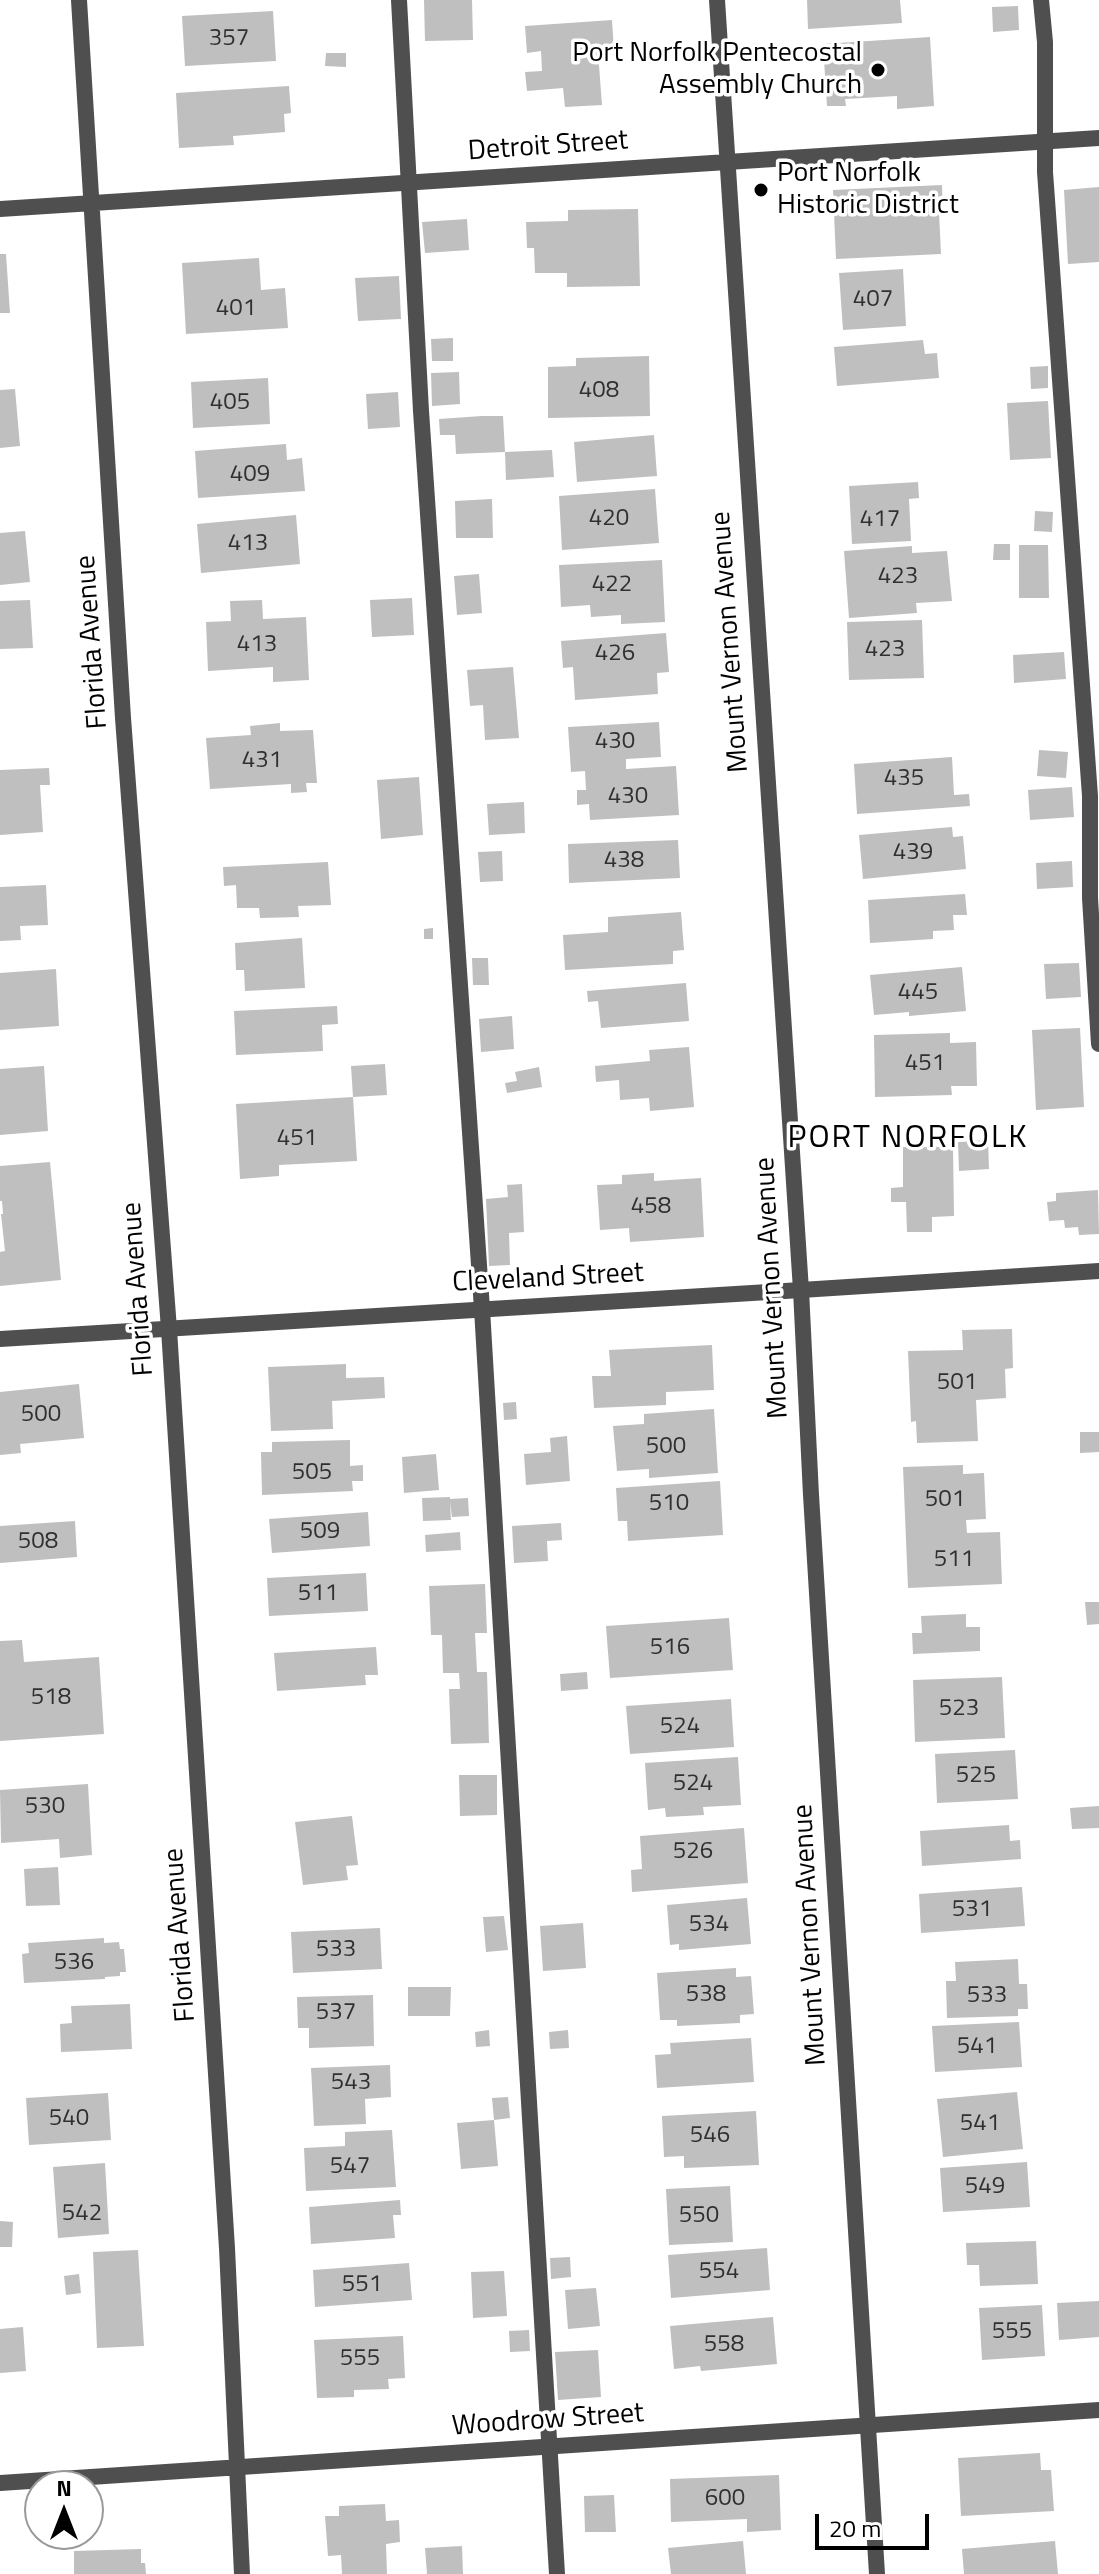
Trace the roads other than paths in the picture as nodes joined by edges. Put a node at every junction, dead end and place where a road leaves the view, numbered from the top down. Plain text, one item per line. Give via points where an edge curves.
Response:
1 (79, 0) edge
2 (399, 0) edge
3 (717, 0) edge
4 (1041, 0) edge
5 (1099, 138) edge
6 (1045, 141) junction
7 (727, 162) junction
8 (409, 182) junction
9 (92, 203) junction
10 (0, 209) edge
11 (1099, 1044) edge
12 (1099, 1271) edge
13 (801, 1290) junction
14 (482, 1309) junction
15 (169, 1329) junction
16 (0, 1339) edge
17 (1099, 2410) edge
18 (867, 2424) junction
19 (549, 2447) junction
20 (236, 2469) junction
21 (0, 2483) edge
22 (242, 2574) edge
23 (557, 2574) edge
24 (877, 2574) edge

1 - 9 street, Florida Avenue
2 - 8 street
3 - 7 street, Mount Vernon Avenue
4 - 6 street
5 - 6 street, Detroit Street
6 - 7 street, Detroit Street
6 - 11 street via 1090,796
7 - 8 street, Detroit Street
7 - 13 street, Mount Vernon Avenue
8 - 9 street, Detroit Street
8 - 14 street
9 - 10 street, Detroit Street
9 - 15 street, Florida Avenue via 123,718
12 - 13 street, Cleveland Street
13 - 14 street, Cleveland Street
13 - 18 street, Mount Vernon Avenue
14 - 15 street, Cleveland Street
14 - 19 street
15 - 16 street, Cleveland Street
15 - 20 street, Florida Avenue
17 - 18 street, Woodrow Street
18 - 19 street, Woodrow Street
18 - 24 street, Mount Vernon Avenue
19 - 20 street, Woodrow Street
19 - 23 street
20 - 21 street, Woodrow Street
20 - 22 street, Florida Avenue

